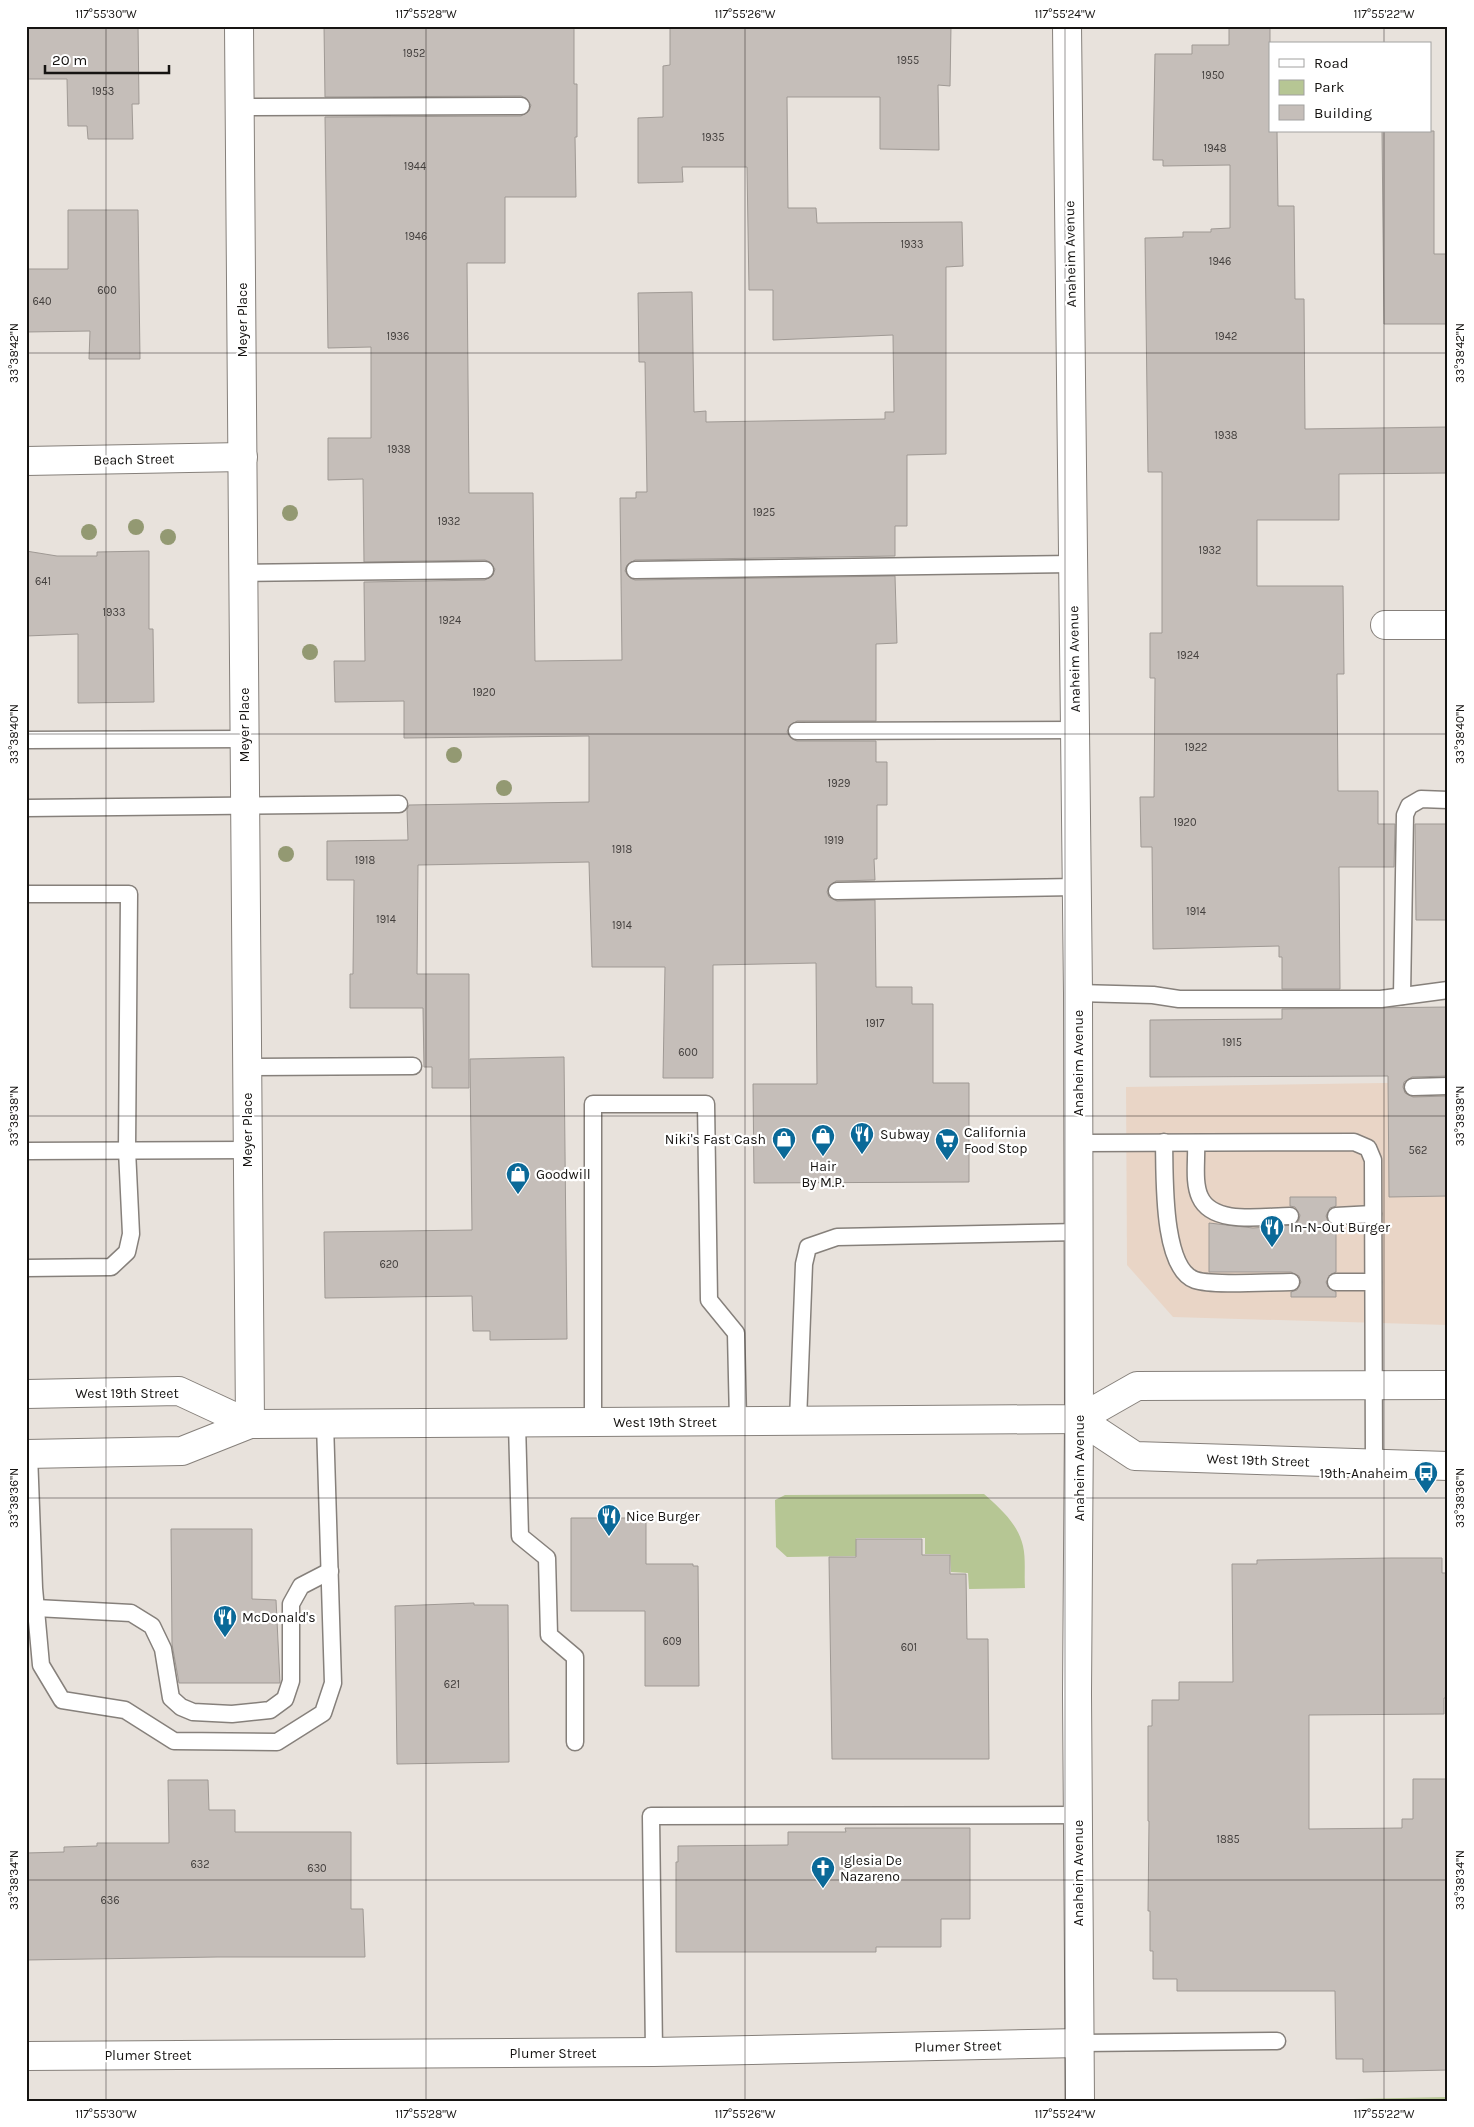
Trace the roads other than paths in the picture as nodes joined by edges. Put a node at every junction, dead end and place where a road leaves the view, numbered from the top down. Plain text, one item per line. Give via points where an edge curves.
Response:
1 (239, 26) edge
2 (1067, 26) edge
3 (522, 106) dead end
4 (240, 107) junction
5 (243, 457) junction
6 (26, 461) edge
7 (1073, 564) junction
8 (485, 570) dead end
9 (635, 570) dead end
10 (243, 573) junction
11 (1448, 625) edge
12 (1385, 626) dead end
13 (1075, 730) junction
14 (797, 731) dead end
15 (244, 739) junction
16 (26, 740) edge
17 (1448, 800) edge
18 (399, 804) dead end
19 (244, 805) junction
20 (26, 808) edge
21 (1076, 887) junction
22 (837, 892) dead end
23 (26, 894) edge
24 (1448, 990) edge
25 (1078, 993) junction
26 (1402, 996) junction
27 (413, 1066) dead end
28 (247, 1067) junction
29 (1448, 1086) edge
30 (1413, 1087) dead end
31 (1164, 1142) junction
32 (1079, 1143) junction
33 (1196, 1143) junction
34 (26, 1150) edge
35 (127, 1150) junction
36 (247, 1150) junction
37 (1373, 1214) junction
38 (1290, 1216) dead end
39 (1336, 1216) dead end
40 (1079, 1232) junction
41 (26, 1268) edge
42 (1291, 1282) dead end
43 (1336, 1282) dead end
44 (1373, 1282) junction
45 (1375, 1385) junction
46 (1448, 1386) edge
47 (26, 1394) edge
48 (1079, 1419) junction
49 (738, 1421) junction
50 (798, 1421) junction
51 (593, 1422) junction
52 (517, 1423) junction
53 (250, 1424) junction
54 (325, 1424) junction
55 (28, 1454) edge
56 (1374, 1464) junction
57 (1448, 1466) edge
58 (330, 1571) junction
59 (36, 1608) junction
60 (575, 1742) dead end
61 (1078, 1815) junction
62 (1278, 2041) dead end
63 (1080, 2044) junction
64 (654, 2052) junction
65 (26, 2056) edge
66 (1080, 2101) edge

1 - 4 street, Meyer Place
2 - 7 street, Anaheim Avenue
3 - 4 lane
4 - 5 street, Meyer Place
5 - 6 street, Beach Street
5 - 10 street, Meyer Place
7 - 9 lane
7 - 13 street, Anaheim Avenue
8 - 10 lane
10 - 15 street, Meyer Place
11 - 12 street
13 - 14 lane
13 - 21 street, Anaheim Avenue
15 - 16 lane
15 - 19 street, Meyer Place
17 - 26 lane via 1421,799 1409,806 1404,815
18 - 19 lane
19 - 20 lane
19 - 28 street, Meyer Place
21 - 22 lane
21 - 25 street, Anaheim Avenue
23 - 35 lane via 129,894
24 - 26 lane
25 - 26 lane via 1179,999
25 - 32 street, Anaheim Avenue
27 - 28 lane
28 - 36 street, Meyer Place
29 - 30 lane
31 - 32 lane
31 - 33 lane
31 - 42 lane via 1170,1240 1185,1274 1195,1280 1217,1282
32 - 40 street, Anaheim Avenue
33 - 37 lane via 1354,1142 1368,1148 1373,1160
33 - 38 lane via 1197,1182 1200,1197 1207,1208 1226,1217
34 - 35 lane
35 - 36 lane
35 - 41 lane via 131,1234 126,1252 111,1267
36 - 53 street, Meyer Place
37 - 39 lane
37 - 44 lane
40 - 48 street, Anaheim Avenue
40 - 50 lane via 836,1237 808,1247 804,1264
43 - 44 lane
44 - 45 lane
45 - 46 street, West 19th Street
45 - 48 street, West 19th Street via 1137,1386
45 - 56 lane
47 - 53 street, West 19th Street via 179,1390
48 - 50 street, West 19th Street
48 - 56 street, West 19th Street via 1136,1456
48 - 61 street, Anaheim Avenue
49 - 50 street, West 19th Street
49 - 51 street, West 19th Street
49 - 51 lane via 736,1334 709,1300 706,1104 593,1104
51 - 52 street, West 19th Street
52 - 54 street, West 19th Street
52 - 60 lane via 520,1536 547,1558 548,1634 575,1656
53 - 54 street, West 19th Street
53 - 55 street, West 19th Street via 182,1451
54 - 58 lane
55 - 59 lane
56 - 57 street, West 19th Street
58 - 59 lane via 301,1586 291,1604 291,1681 285,1699 270,1710 232,1714 193,1712 181,1707 171,1698 163,1649 152,1626 130,1612
58 - 59 lane via 334,1683 323,1713 277,1742 174,1741 125,1710 62,1700 41,1666
61 - 63 street, Anaheim Avenue
61 - 64 lane via 651,1816
62 - 63 lane
63 - 64 street, Plumer Street
63 - 66 street, Anaheim Avenue
64 - 65 street, Plumer Street

